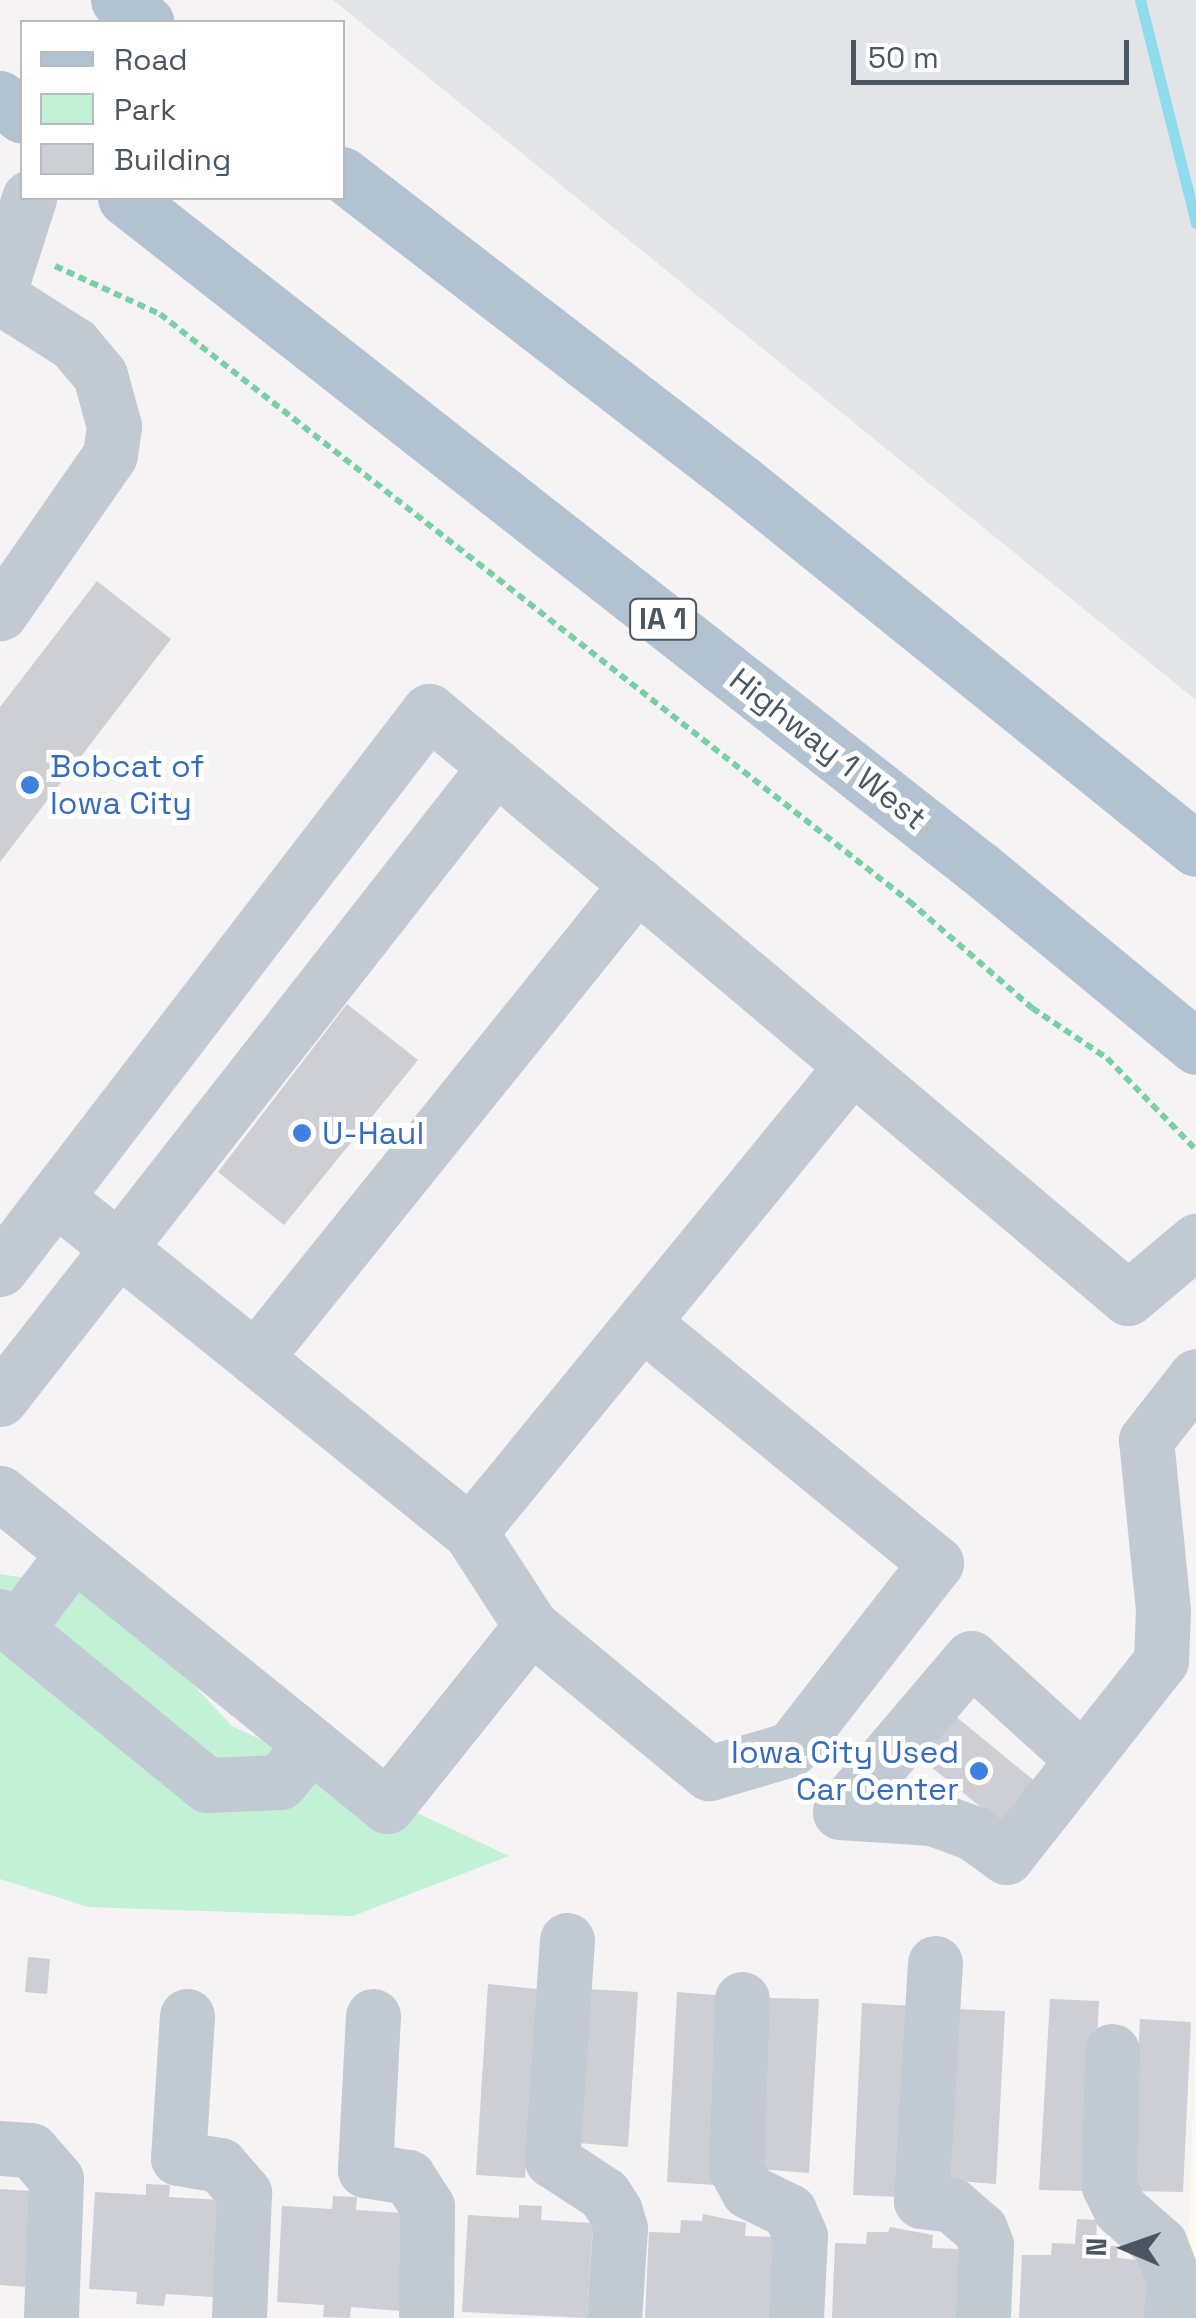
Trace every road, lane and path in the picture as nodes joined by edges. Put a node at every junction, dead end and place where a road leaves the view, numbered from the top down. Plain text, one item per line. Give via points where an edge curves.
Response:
1 (0, 98) edge
2 (20, 114) edge
3 (345, 176) edge
4 (129, 200) edge
5 (15, 242) edge
6 (0, 297) edge
7 (0, 613) edge
8 (496, 766) junction
9 (1196, 849) edge
10 (637, 884) junction
11 (210, 996) junction
12 (1196, 1047) edge
13 (276, 1050) junction
14 (851, 1066) junction
15 (1196, 1150) edge
16 (55, 1198) junction
17 (1196, 1240) edge
18 (123, 1249) junction
19 (0, 1269) edge
20 (642, 1322) junction
21 (255, 1358) junction
22 (1196, 1376) edge
23 (0, 1400) edge
24 (0, 1493) edge
25 (470, 1532) junction
26 (74, 1554) junction
27 (8, 1623) edge
28 (532, 1626) junction
29 (311, 1744) junction
30 (1080, 1758) dead end
31 (567, 1940) dead end
32 (935, 1962) dead end
33 (742, 1999) dead end
34 (187, 2016) dead end
35 (373, 2016) dead end
36 (1112, 2051) dead end
37 (0, 2148) edge
38 (51, 2318) edge
39 (239, 2318) edge
40 (426, 2318) edge
41 (614, 2318) edge
42 (796, 2318) edge
43 (982, 2318) edge
44 (1172, 2318) edge

1 - 2 main road
3 - 9 main road via 740,481
4 - 12 main road, Highway 1 West / IA 1 via 978,867
5 - 15 path via 88,286 160,314 909,900 1032,1008 1107,1058
6 - 7 lane via 74,344 100,375 114,426 110,455
8 - 10 lane
8 - 11 lane via 429,711
8 - 13 lane
10 - 14 lane
10 - 21 lane
11 - 13 lane
11 - 16 lane
13 - 18 lane
14 - 17 lane via 1128,1298
14 - 20 lane
16 - 18 lane
16 - 19 lane
18 - 21 lane
18 - 23 lane
20 - 25 lane
20 - 28 lane via 936,1562 791,1749 709,1773
21 - 25 lane
22 - 30 lane via 1146,1440 1164,1610 1161,1661
24 - 26 lane
25 - 28 lane
26 - 27 lane
26 - 29 lane
27 - 29 lane via 208,1785 280,1782
28 - 29 lane via 387,1806
31 - 41 lane via 552,2160 604,2194 615,2211
32 - 43 lane via 921,2202 952,2205 980,2228 986,2245
33 - 42 lane via 736,2170 748,2191 789,2211 800,2236
34 - 39 lane via 178,2158 220,2165 244,2193
35 - 40 lane via 365,2170 408,2178 427,2206 432,2228
36 - 44 lane via 1109,2186 1120,2209 1160,2244 1174,2280
37 - 38 lane via 32,2150 56,2179

